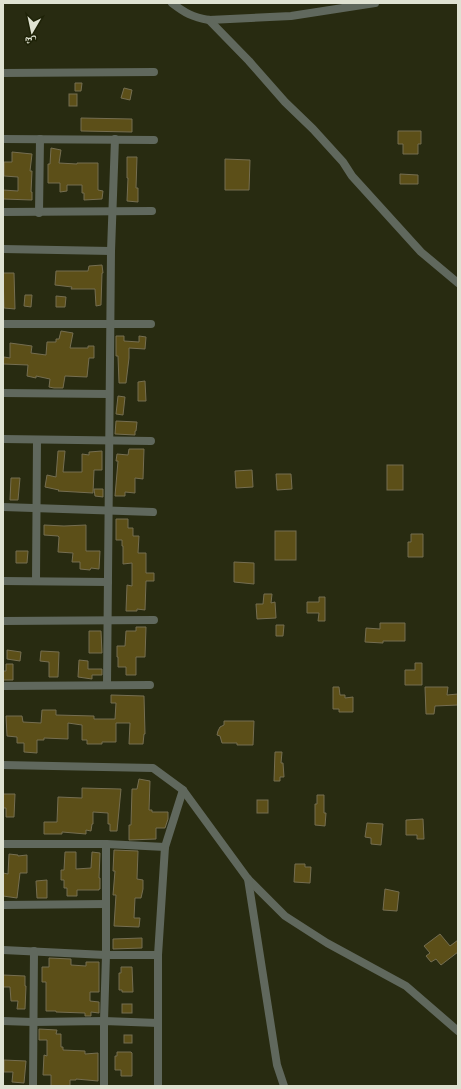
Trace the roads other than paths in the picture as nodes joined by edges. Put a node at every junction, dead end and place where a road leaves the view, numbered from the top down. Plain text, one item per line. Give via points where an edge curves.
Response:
1 (172, 3) edge
2 (376, 3) edge
3 (209, 20) junction
4 (154, 72) dead end
5 (3, 73) edge
6 (3, 139) edge
7 (40, 139) junction
8 (115, 139) junction
9 (154, 140) dead end
10 (152, 211) dead end
11 (3, 212) edge
12 (112, 212) junction
13 (39, 213) junction
14 (3, 248) edge
15 (111, 251) junction
16 (458, 283) edge
17 (3, 324) edge
18 (111, 324) junction
19 (151, 324) dead end
20 (3, 393) edge
21 (110, 394) junction
22 (3, 439) edge
23 (37, 440) junction
24 (110, 441) junction
25 (151, 441) dead end
26 (3, 507) edge
27 (36, 507) junction
28 (108, 511) junction
29 (153, 512) dead end
30 (3, 581) edge
31 (36, 581) junction
32 (108, 582) junction
33 (108, 620) junction
34 (154, 620) dead end
35 (3, 621) edge
36 (107, 685) junction
37 (150, 685) dead end
38 (3, 686) edge
39 (3, 765) edge
40 (183, 790) junction
41 (3, 844) edge
42 (106, 844) junction
43 (165, 848) junction
44 (248, 879) junction
45 (106, 904) junction
46 (3, 905) edge
47 (3, 950) edge
48 (34, 951) junction
49 (106, 955) junction
50 (158, 955) junction
51 (3, 1021) edge
52 (104, 1021) junction
53 (33, 1022) junction
54 (158, 1023) junction
55 (458, 1031) edge
56 (33, 1086) edge
57 (104, 1086) edge
58 (158, 1086) edge
59 (284, 1086) edge

1 - 3 street via 185,13
2 - 3 street via 291,16
3 - 16 street via 313,129 421,252
4 - 5 street
6 - 7 street
7 - 8 street
7 - 13 street
8 - 9 street
8 - 12 street
10 - 12 street
11 - 13 street
12 - 13 street
12 - 15 street
14 - 15 street
15 - 18 street
17 - 18 street
18 - 19 street
18 - 21 street
20 - 21 street
21 - 24 street
22 - 23 street
23 - 24 street
23 - 27 street
24 - 25 street
24 - 28 street
26 - 27 street
27 - 28 street
27 - 31 street
28 - 29 street
28 - 32 street
30 - 31 street
31 - 32 street
32 - 33 street
33 - 34 street
33 - 35 street
33 - 36 street
36 - 37 street
36 - 38 street
39 - 40 street via 153,768
40 - 43 street
40 - 44 street
41 - 42 street
42 - 43 street
42 - 45 street
43 - 50 street
44 - 55 street via 285,916 327,943 406,986
44 - 59 street via 277,1065
45 - 46 street
45 - 49 street
47 - 48 street
48 - 49 street
48 - 53 street
49 - 50 street
49 - 52 street
50 - 54 street
51 - 53 street
52 - 53 street
52 - 54 street
52 - 57 street
53 - 56 street
54 - 58 street

